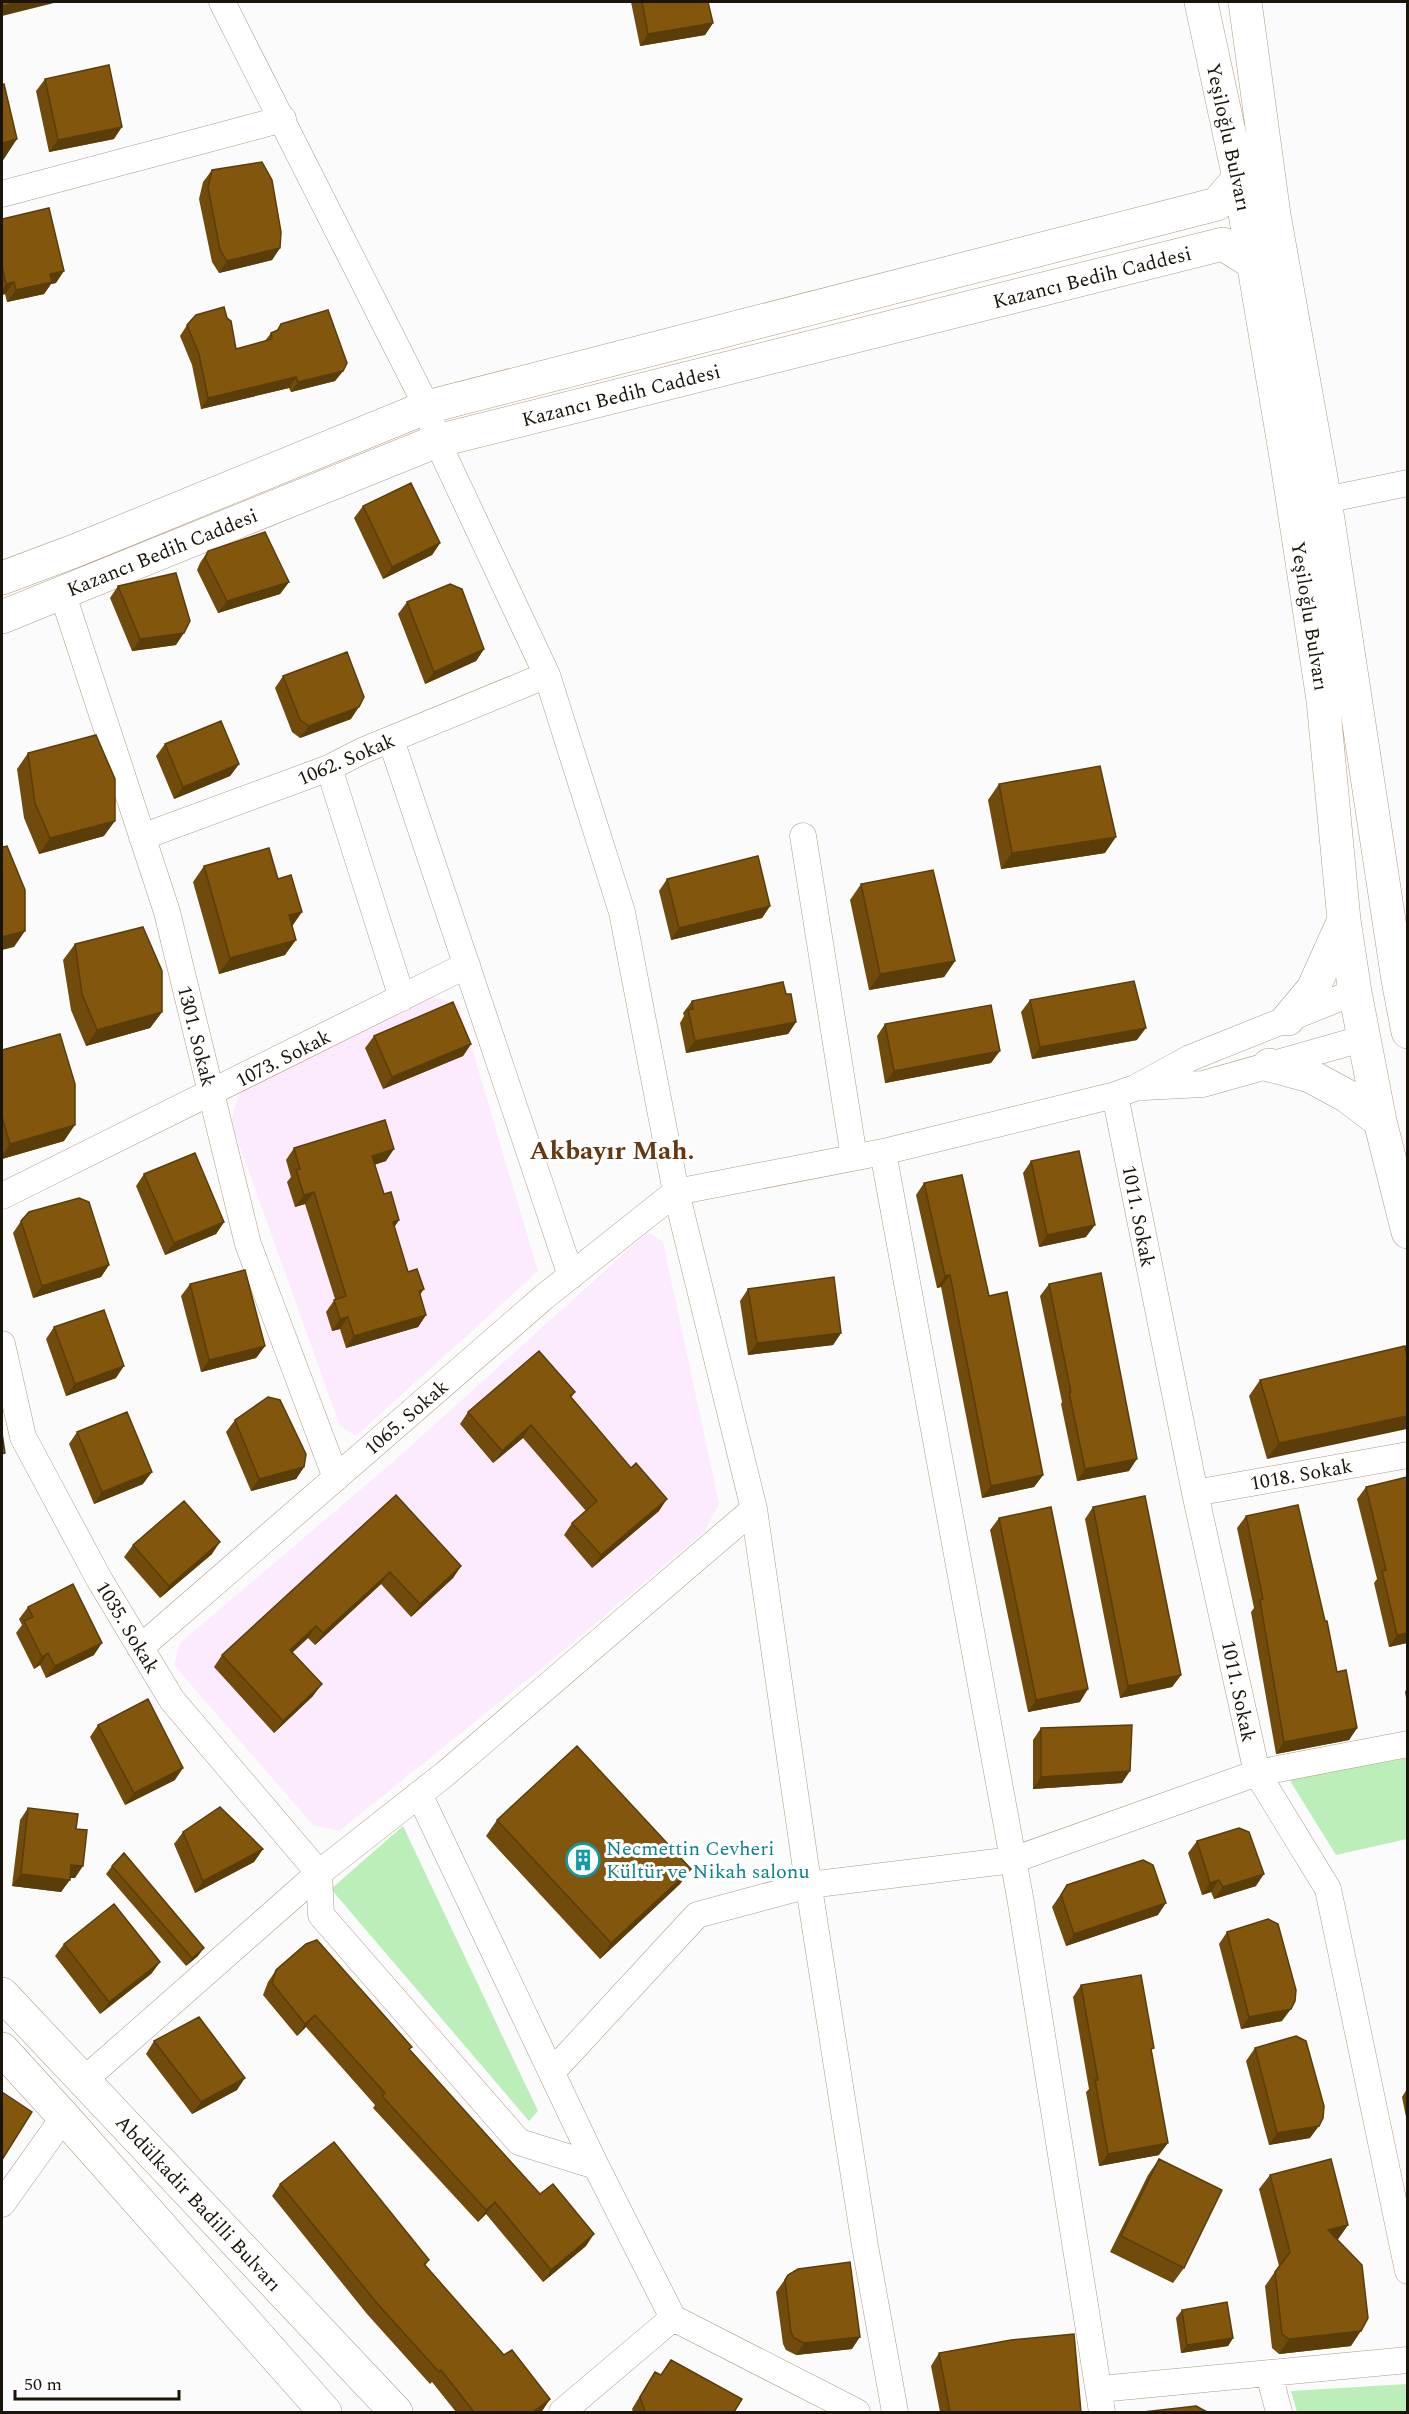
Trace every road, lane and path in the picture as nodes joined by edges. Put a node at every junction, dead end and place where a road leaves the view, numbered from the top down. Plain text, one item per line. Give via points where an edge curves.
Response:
1 (222, 2) edge
2 (1201, 2) edge
3 (1245, 2) edge
4 (283, 119) junction
5 (1239, 178) junction
6 (2, 194) edge
7 (1255, 264) junction
8 (427, 407) junction
9 (437, 441) junction
10 (1407, 483) edge
11 (1325, 500) junction
12 (2, 578) edge
13 (62, 592) junction
14 (2, 617) edge
15 (548, 675) junction
16 (391, 740) junction
17 (328, 768) junction
18 (803, 836) dead end
19 (142, 837) junction
20 (1382, 877) junction
21 (1407, 906) edge
22 (1344, 920) junction
23 (466, 965) junction
24 (1403, 979) edge
25 (1355, 992) junction
26 (402, 998) junction
27 (1288, 1019) junction
28 (1407, 1028) edge
29 (1365, 1038) junction
30 (1269, 1065) junction
31 (1125, 1091) junction
32 (212, 1094) junction
33 (1380, 1121) junction
34 (883, 1152) junction
35 (854, 1157) junction
36 (676, 1192) junction
37 (2, 1196) edge
38 (1407, 1232) edge
39 (571, 1276) junction
40 (2, 1344) edge
41 (1407, 1455) edge
42 (336, 1478) junction
43 (1195, 1493) junction
44 (754, 1509) junction
45 (140, 1648) junction
46 (1407, 1744) edge
47 (1257, 1773) junction
48 (419, 1794) junction
49 (1014, 1860) junction
50 (319, 1873) junction
51 (809, 1886) junction
52 (2, 1984) edge
53 (2, 1994) edge
54 (42, 2036) junction
55 (2, 2049) edge
56 (552, 2072) junction
57 (84, 2080) junction
58 (64, 2117) junction
59 (597, 2166) junction
60 (2, 2204) edge
61 (1404, 2233) edge
62 (1407, 2271) edge
63 (673, 2318) junction
64 (1407, 2360) edge
65 (1269, 2374) junction
66 (1101, 2401) edge
67 (325, 2412) edge
68 (396, 2412) edge
69 (562, 2412) edge
70 (857, 2412) edge
71 (895, 2412) edge
72 (1279, 2412) edge

1 - 4 street
2 - 5 main road, Yeşiloğlu Bulvarı
3 - 11 main road, Yeşiloğlu Bulvarı via 1274,215
4 - 6 street
4 - 8 street
5 - 7 main road, Yeşiloğlu Bulvarı
5 - 8 main road, Kazancı Bedih Caddesi via 1217,204
7 - 9 main road, Kazancı Bedih Caddesi via 1223,244
7 - 22 main road, Yeşiloğlu Bulvarı via 1323,700
8 - 9 street
8 - 12 main road, Kazancı Bedih Caddesi
9 - 13 main road, Kazancı Bedih Caddesi
9 - 15 street
10 - 11 street
11 - 20 main road, Yeşiloğlu Bulvarı
13 - 14 main road, Kazancı Bedih Caddesi
13 - 19 street, 1301. Sokak
15 - 16 street, 1062. Sokak
15 - 36 street via 622,912
16 - 17 street, 1062. Sokak
16 - 23 street
17 - 19 street, 1062. Sokak
17 - 26 street
18 - 35 street
19 - 32 street, 1301. Sokak via 167,912
20 - 21 main road
20 - 24 main road, Yeşiloğlu Bulvarı
22 - 25 main road, Yeşiloğlu Bulvarı
22 - 27 main road via 1313,989
23 - 26 street, 1073. Sokak
23 - 39 street
24 - 25 main road
24 - 28 main road, Yeşiloğlu Bulvarı
25 - 27 street
25 - 29 main road, Yeşiloğlu Bulvarı
26 - 32 street, 1073. Sokak
27 - 31 street via 1190,1058
28 - 29 main road
29 - 30 street
29 - 33 main road, Yeşiloğlu Bulvarı
30 - 31 street via 1203,1084
30 - 33 main road via 1310,1076 1347,1096
31 - 34 street
31 - 43 street, 1011. Sokak
32 - 37 street, 1073. Sokak
32 - 42 street, 1301. Sokak via 248,1244
33 - 38 main road, Yeşiloğlu Bulvarı
34 - 35 street
34 - 49 street
35 - 36 street
36 - 39 street, 1065. Sokak
36 - 44 street
39 - 42 street, 1065. Sokak
40 - 45 street, 1035. Sokak via 23,1437
41 - 43 street, 1018. Sokak
42 - 45 street, 1065. Sokak
43 - 47 street, 1011. Sokak
44 - 48 street
44 - 51 street
45 - 50 street, 1035. Sokak via 172,1700
46 - 47 street
47 - 49 street
47 - 61 street, 1011. Sokak via 1328,1889
48 - 50 street
48 - 56 street
49 - 51 street
49 - 66 street
50 - 57 street
50 - 59 street via 321,1915 519,2142
51 - 56 street via 697,1915
51 - 71 street
52 - 54 main road
53 - 54 main road, Abdülkadir Badilli Bulvarı
54 - 57 main road, Abdülkadir Badilli Bulvarı
55 - 58 main road, Abdülkadir Badilli Bulvarı
56 - 59 street
57 - 68 main road, Abdülkadir Badilli Bulvarı
58 - 60 street
58 - 67 main road, Abdülkadir Badilli Bulvarı
59 - 63 street
61 - 62 street, 1011. Sokak
63 - 69 street
63 - 70 street
64 - 65 street
65 - 66 street
65 - 72 street

